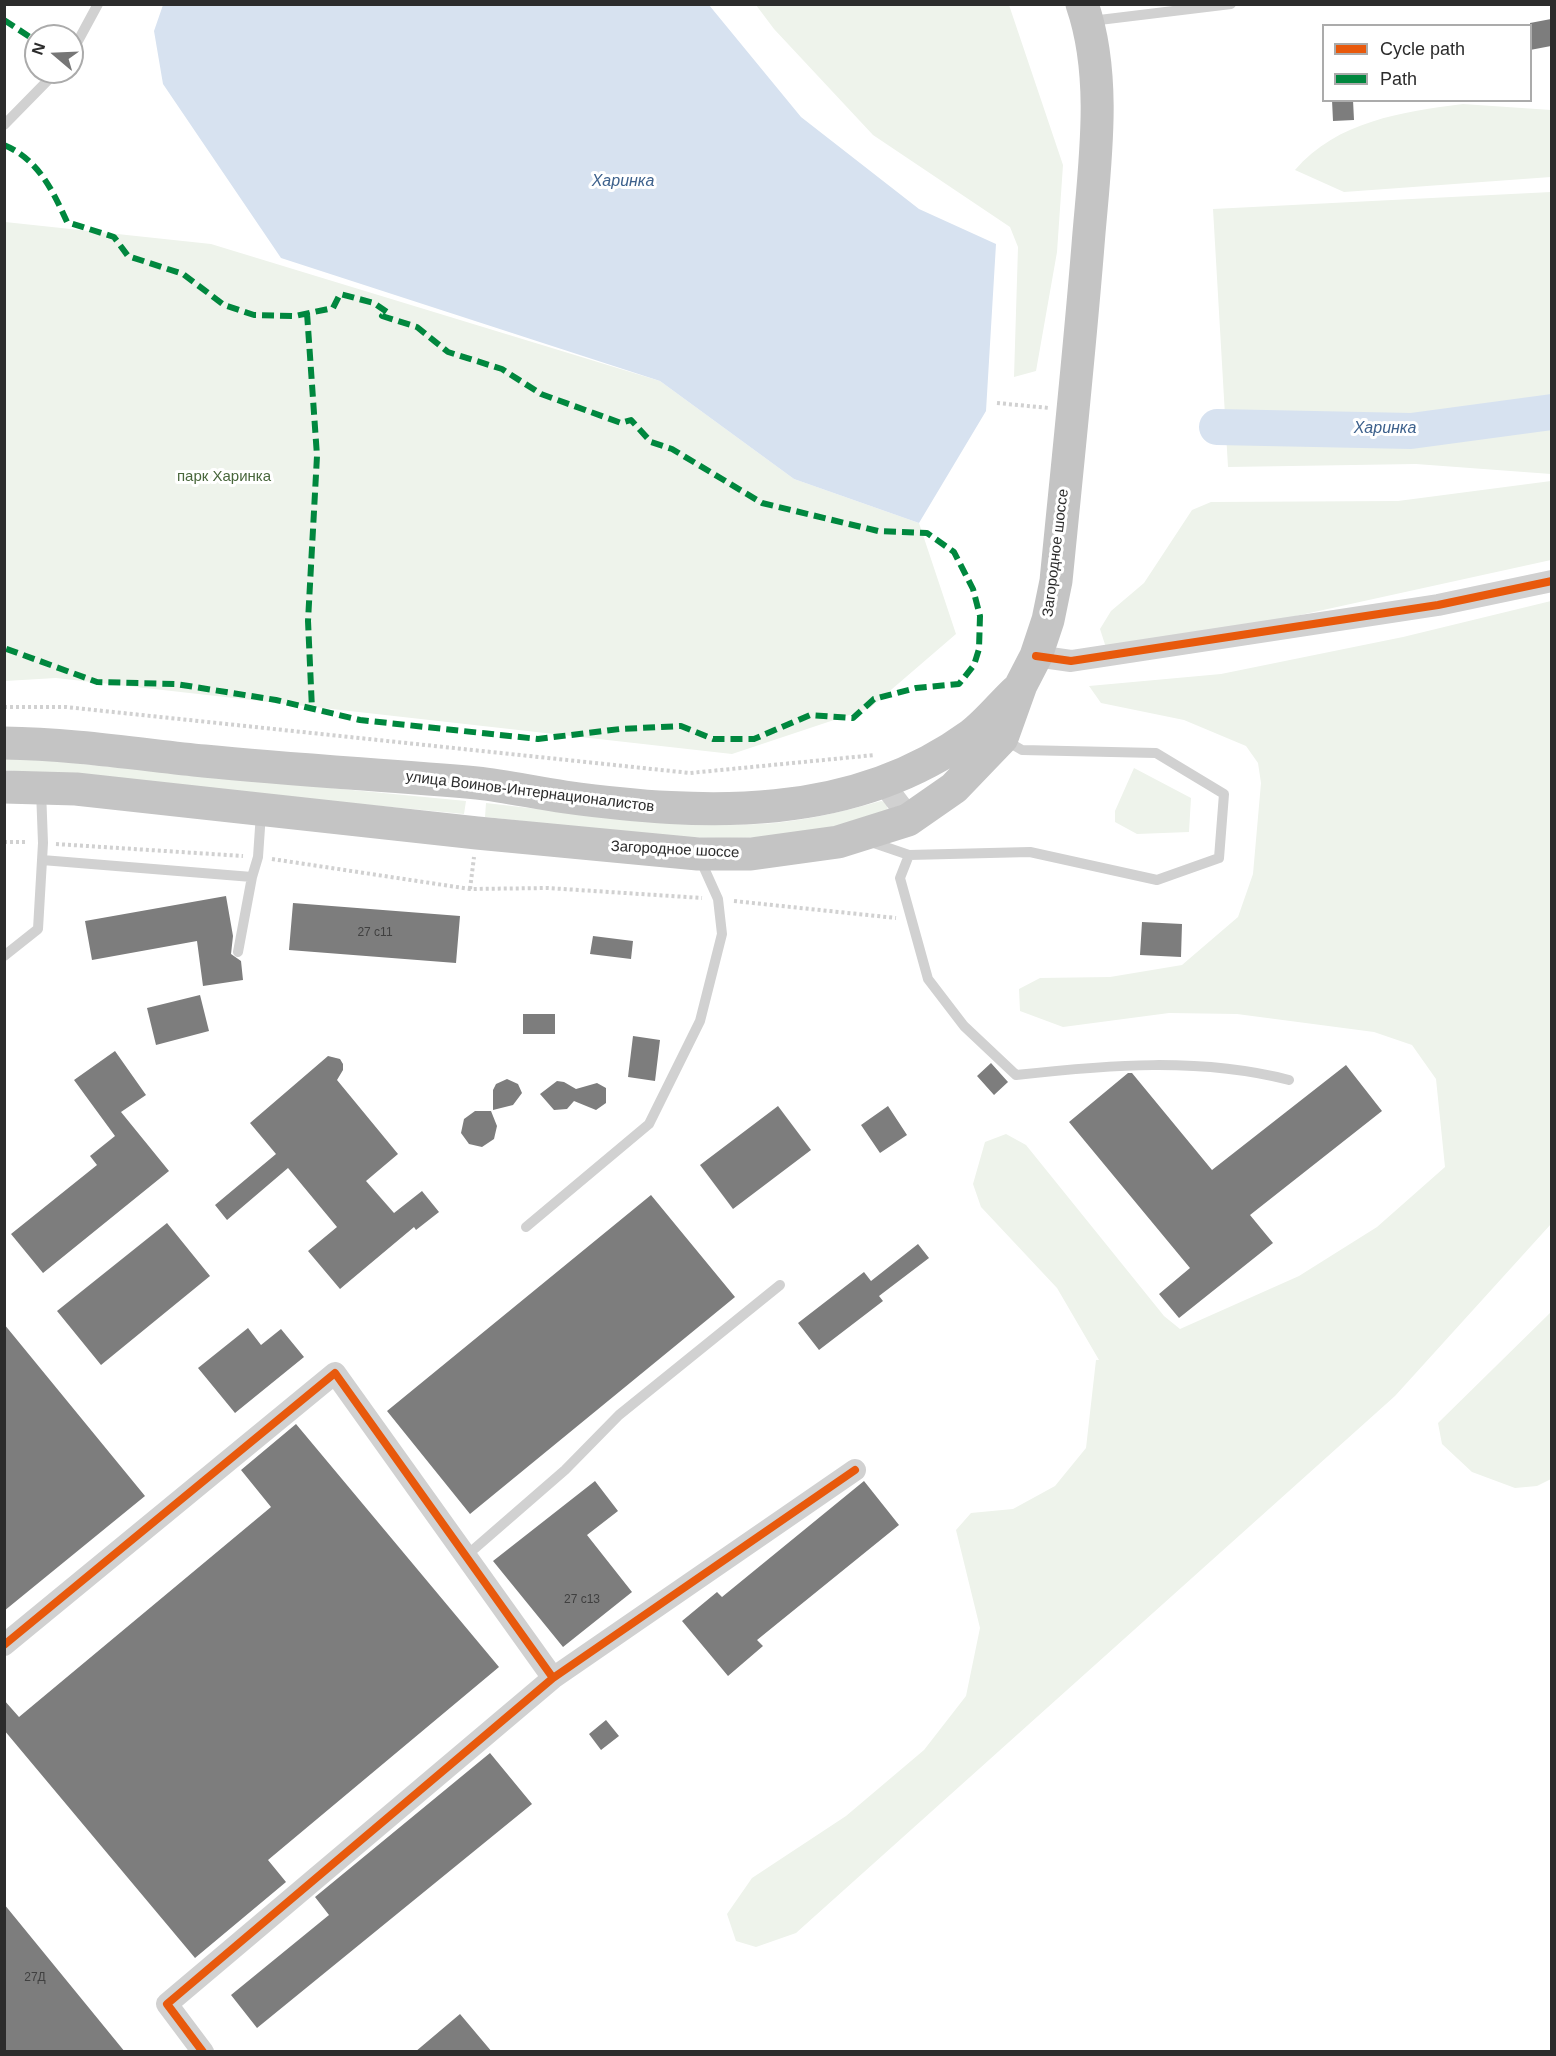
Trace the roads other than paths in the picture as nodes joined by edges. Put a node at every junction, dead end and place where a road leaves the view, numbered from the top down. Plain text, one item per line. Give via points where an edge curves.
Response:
1 (98, 4) edge
2 (1231, 4) edge
3 (1085, 13) edge
4 (84, 30) edge
5 (44, 84) edge
6 (4, 125) edge
7 (1551, 581) edge
8 (1036, 656) junction
9 (992, 731) junction
10 (4, 743) edge
11 (882, 769) junction
12 (4, 787) edge
13 (41, 787) junction
14 (261, 809) junction
15 (908, 820) junction
16 (856, 838) junction
17 (698, 854) junction
18 (909, 855) junction
19 (42, 860) junction
20 (252, 877) junction
21 (238, 952) dead end
22 (4, 956) edge
23 (1289, 1080) dead end
24 (526, 1227) dead end
25 (780, 1285) dead end
26 (855, 1470) dead end
27 (466, 1556) junction
28 (4, 1644) edge
29 (553, 1678) junction
30 (203, 2052) edge

1 - 4 lane
2 - 3 lane
3 - 8 main road, Загородное шоссе via 1095,93 1095,129 1081,333 1056,581
5 - 6 lane
7 - 8 street via 1438,605 1071,661
8 - 9 main road, Загородное шоссе
9 - 11 main road, улица Воинов-Интернационалистов via 973,734 936,757
9 - 15 main road, Загородное шоссе via 954,788
9 - 18 lane via 1022,750 1156,753 1224,794 1219,858 1158,880 1030,852
10 - 11 main road, улица Воинов-Интернационалистов via 63,745 480,784 564,797 708,810 763,809 841,795
11 - 15 street
12 - 13 main road
13 - 14 main road
13 - 19 lane
14 - 17 main road, Загородное шоссе
14 - 20 lane via 258,857
15 - 16 main road, Загородное шоссе
16 - 17 main road, Загородное шоссе via 751,854
16 - 18 lane
17 - 24 lane via 718,899 722,934 700,1021 649,1124
18 - 23 lane via 900,878 928,979 964,1026 1016,1075 1106,1065 1166,1064
19 - 20 lane
19 - 22 lane via 38,929
20 - 21 lane
25 - 27 lane via 619,1415 565,1470
26 - 29 street
27 - 28 street via 335,1373
27 - 29 street
29 - 30 street via 167,2004

